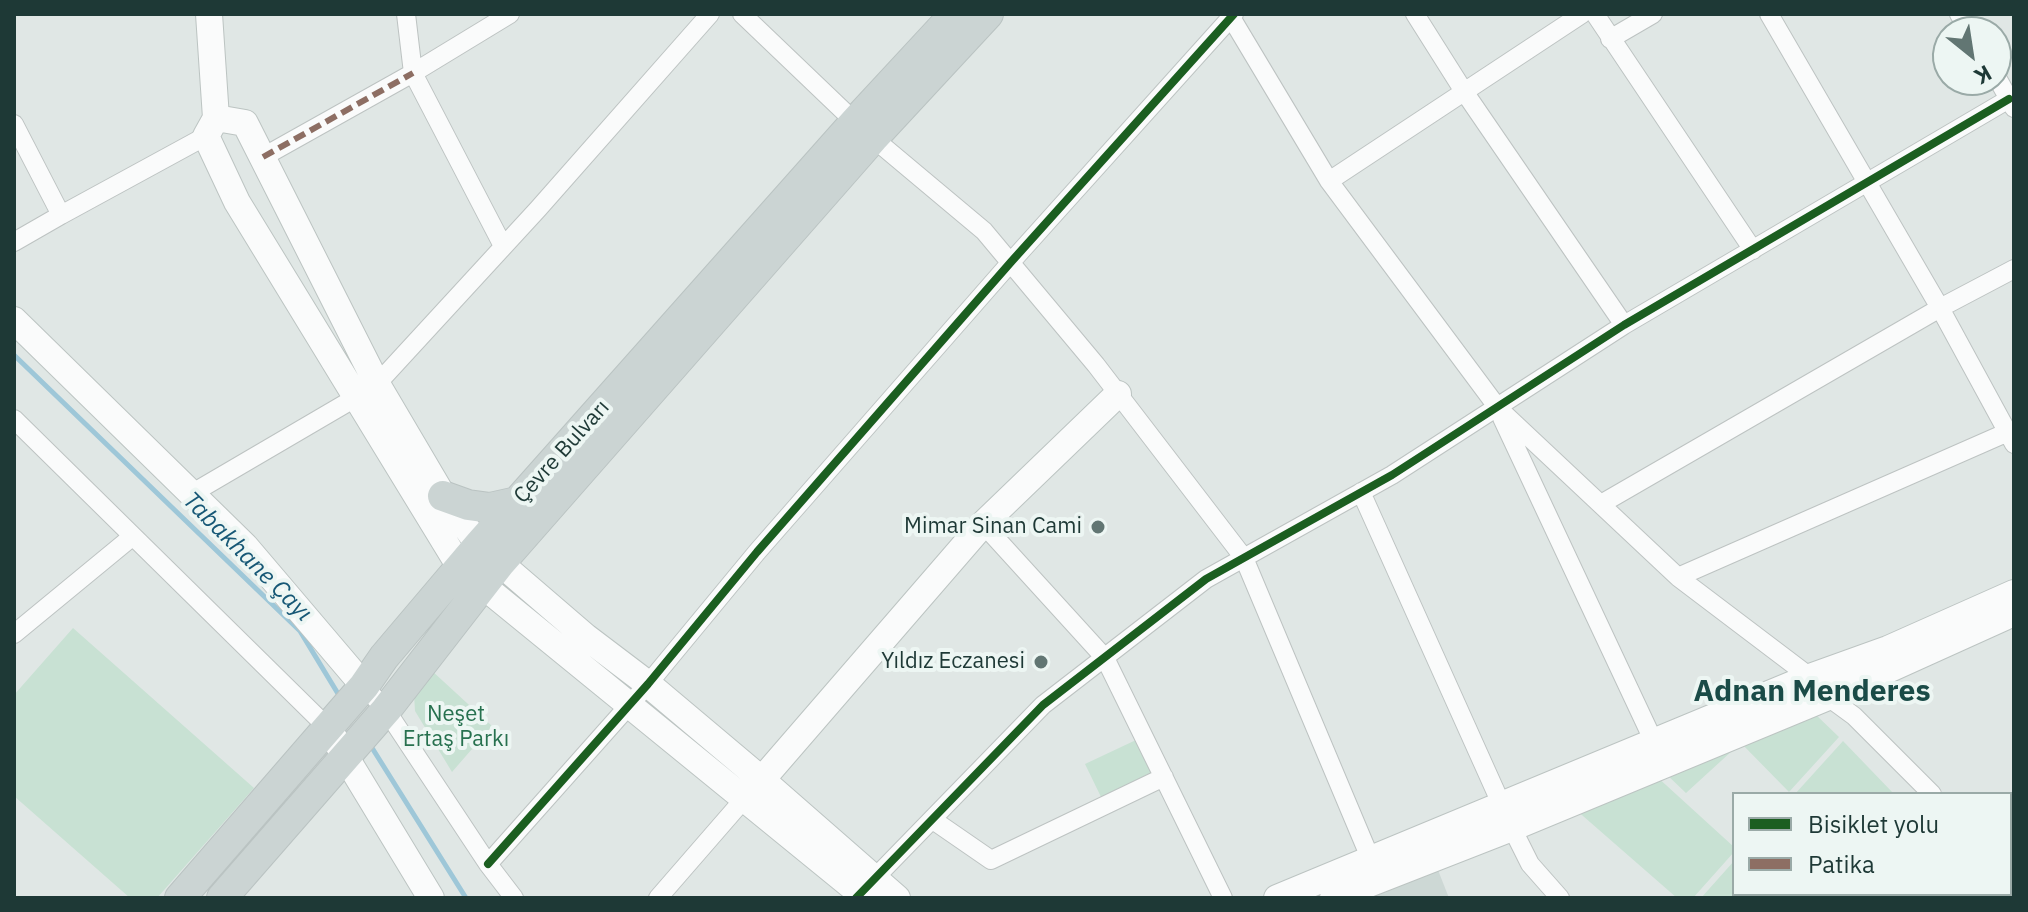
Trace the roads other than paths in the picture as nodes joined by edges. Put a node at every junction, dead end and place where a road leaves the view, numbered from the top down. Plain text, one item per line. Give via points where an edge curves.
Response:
1 (209, 14) edge
2 (406, 14) edge
3 (510, 14) edge
4 (710, 14) edge
5 (742, 14) edge
6 (955, 14) edge
7 (988, 14) edge
8 (1415, 14) edge
9 (1582, 14) edge
10 (1595, 14) edge
11 (1653, 14) edge
12 (1769, 14) edge
13 (1231, 15) edge
14 (1610, 39) junction
15 (413, 73) junction
16 (1463, 90) junction
17 (2012, 104) edge
18 (14, 124) edge
19 (211, 127) junction
20 (864, 130) junction
21 (263, 157) junction
22 (1329, 181) junction
23 (1867, 182) junction
24 (61, 215) junction
25 (14, 242) edge
26 (503, 246) junction
27 (1753, 250) junction
28 (1011, 262) junction
29 (2014, 269) edge
30 (1940, 308) junction
31 (14, 320) edge
32 (1624, 325) junction
33 (366, 391) junction
34 (1118, 394) junction
35 (1498, 408) junction
36 (14, 419) edge
37 (2011, 438) edge
38 (1361, 492) junction
39 (191, 494) junction
40 (443, 496) junction
41 (517, 502) junction
42 (1601, 504) junction
43 (983, 524) junction
44 (133, 536) junction
45 (1244, 558) junction
46 (481, 565) junction
47 (1678, 577) junction
48 (2014, 593) edge
49 (2014, 613) edge
50 (14, 634) edge
51 (1105, 658) junction
52 (1810, 677) junction
53 (648, 684) junction
54 (1828, 697) junction
55 (629, 704) junction
56 (346, 707) junction
57 (365, 734) junction
58 (1654, 742) junction
59 (1164, 777) junction
60 (753, 789) junction
61 (1930, 792) edge
62 (1508, 817) junction
63 (933, 820) junction
64 (1371, 860) junction
65 (488, 864) junction
66 (864, 892) edge
67 (423, 895) edge
68 (180, 898) edge
69 (222, 898) edge
70 (514, 898) edge
71 (658, 898) edge
72 (897, 898) edge
73 (1223, 898) edge
74 (1277, 898) edge
75 (1333, 898) edge
76 (1560, 898) edge

1 - 19 main road
2 - 15 street
3 - 15 street
4 - 26 street
5 - 20 street
6 - 20 main road, Çevre Bulvarı
7 - 20 main road, Çevre Bulvarı
8 - 16 street
9 - 16 street
10 - 14 street
11 - 14 street
12 - 23 street
13 - 22 street
13 - 28 street
14 - 27 street
15 - 21 street
15 - 26 street
16 - 22 street
16 - 32 street
17 - 23 street
18 - 24 street
19 - 21 main road via 245,123
19 - 24 street
19 - 33 main road via 237,202
20 - 28 street via 984,231
20 - 41 main road, Çevre Bulvarı
20 - 46 main road, Çevre Bulvarı
21 - 33 main road
22 - 35 street
23 - 27 street
23 - 30 street
24 - 25 street
26 - 33 street
27 - 32 street
28 - 34 street
28 - 53 street
29 - 30 street
30 - 37 street
30 - 42 street
31 - 39 main road
32 - 35 street
33 - 39 street
33 - 40 main road
33 - 46 main road
34 - 43 main road
34 - 45 street
35 - 38 street
35 - 42 street
35 - 58 street
36 - 44 street
37 - 47 street
38 - 45 street
38 - 62 street
39 - 56 main road via 245,546
40 - 41 main road via 490,508
40 - 46 main road
41 - 46 main road, Çevre Bulvarı
42 - 47 street
43 - 51 street
43 - 60 main road
44 - 50 street
44 - 56 street
45 - 51 street via 1206,579
45 - 64 street
46 - 53 main road
46 - 55 main road
46 - 56 main road, Çevre Bulvarı via 384,657
46 - 57 main road, Çevre Bulvarı
47 - 52 street
48 - 52 main road
49 - 54 main road
51 - 59 street
51 - 63 street via 1043,705
52 - 54 street
52 - 58 main road
53 - 55 street
53 - 60 main road
54 - 61 street
54 - 62 main road
55 - 60 main road
55 - 65 street
56 - 57 main road
56 - 57 street
56 - 68 main road, Çevre Bulvarı
57 - 65 street
57 - 67 main road
57 - 69 main road, Çevre Bulvarı
58 - 62 main road
59 - 63 street via 991,860
59 - 73 street
60 - 66 main road
60 - 71 street
62 - 64 main road
62 - 75 main road
62 - 76 street via 1530,864
63 - 66 street
64 - 74 main road
65 - 70 street
66 - 72 main road

